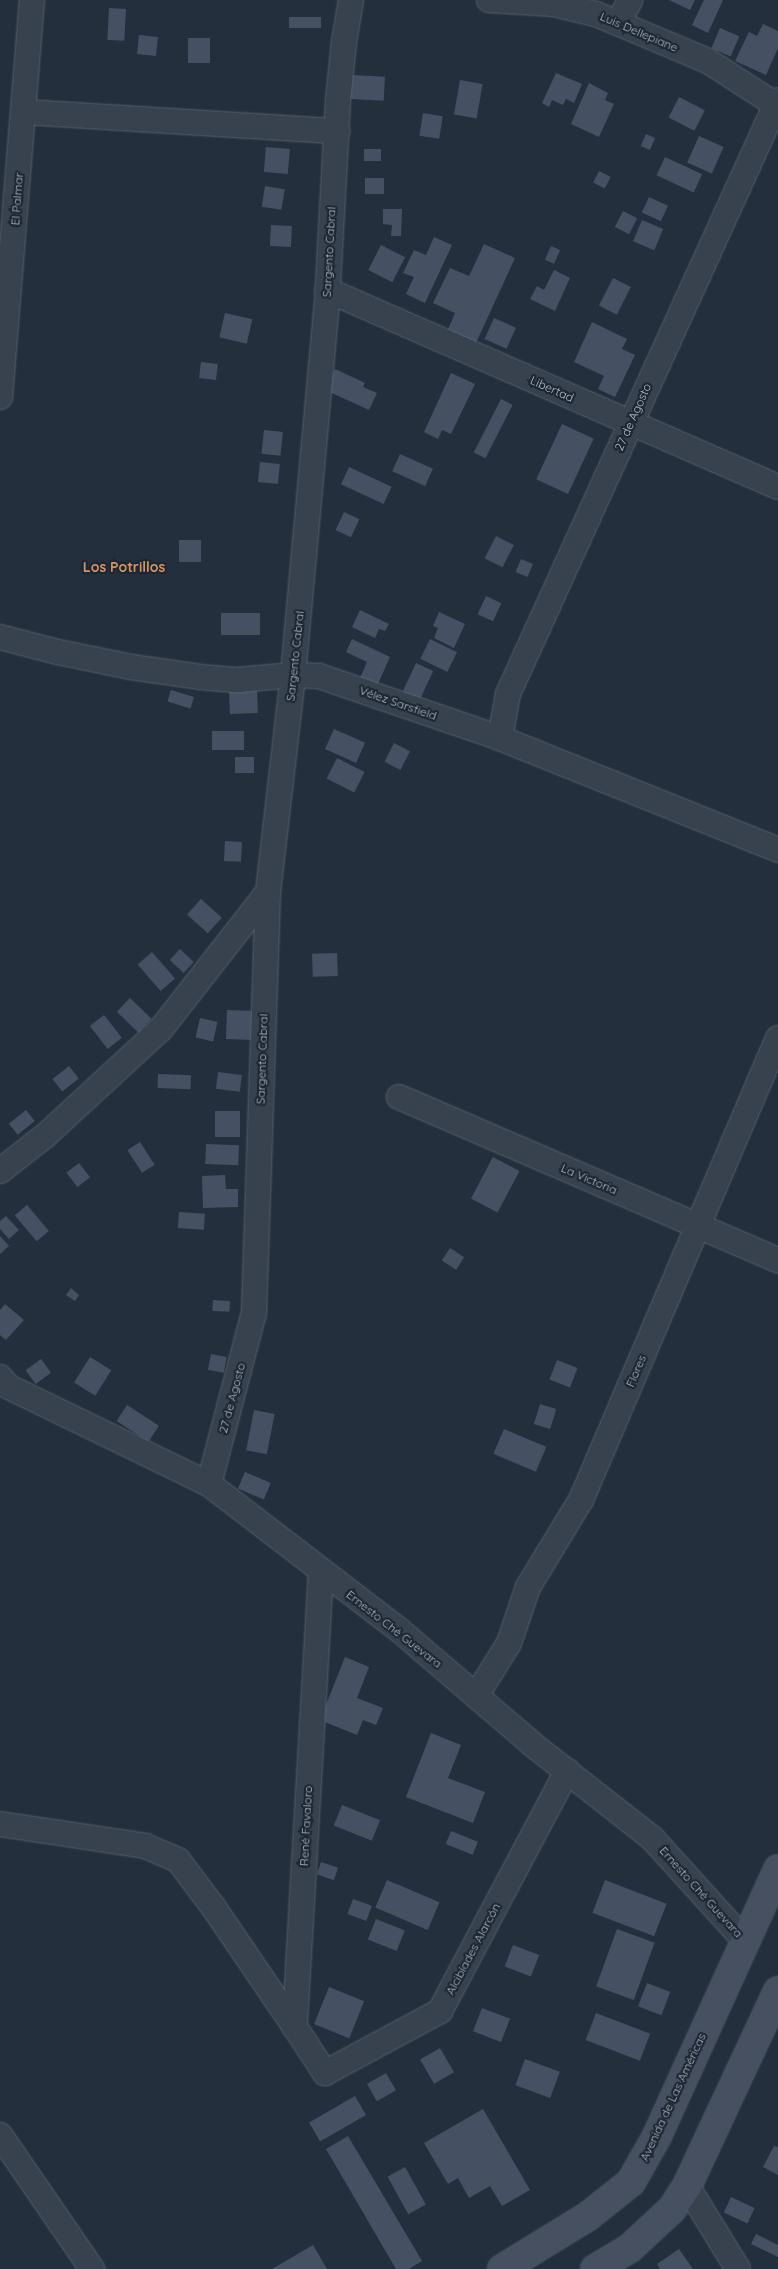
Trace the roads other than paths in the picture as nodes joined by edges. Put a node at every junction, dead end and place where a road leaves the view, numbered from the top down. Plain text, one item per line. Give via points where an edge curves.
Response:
1 (32, 0) edge
2 (351, 0) edge
3 (489, 0) edge
4 (630, 0) edge
5 (618, 23) junction
6 (777, 103) edge
7 (24, 112) junction
8 (336, 130) junction
9 (327, 290) junction
10 (0, 397) edge
11 (630, 422) junction
12 (778, 487) edge
13 (0, 637) edge
14 (294, 675) junction
15 (500, 738) junction
16 (778, 850) edge
17 (268, 892) junction
18 (778, 1038) edge
19 (399, 1097) dead end
20 (0, 1171) edge
21 (698, 1226) junction
22 (778, 1260) edge
23 (254, 1313) joint
24 (3, 1383) edge
25 (209, 1484) junction
26 (321, 1572) junction
27 (476, 1696) junction
28 (567, 1771) junction
29 (0, 1824) edge
30 (778, 1869) edge
31 (745, 1941) junction
32 (778, 1991) edge
33 (295, 2027) junction
34 (0, 2135) edge
35 (687, 2186) junction
36 (92, 2269) edge
37 (502, 2269) edge
38 (596, 2269) edge
39 (738, 2269) edge

1 - 7 street, El Palmar
2 - 8 street, Sargento Cabral
3 - 5 street, Luis Dellepiane via 554,4
4 - 5 street
5 - 6 street, Luis Dellepiane via 708,61
6 - 11 street, 27 de Agosto
7 - 8 street
7 - 10 street, El Palmar
8 - 9 street, Sargento Cabral
9 - 11 street, Libertad
9 - 14 street, Sargento Cabral
11 - 12 street, Libertad
11 - 15 street, 27 de Agosto via 508,694
13 - 14 street, Vélez Sarsfield via 131,667 200,677 238,680
14 - 15 street, Vélez Sarsfield via 319,676
14 - 17 street, Sargento Cabral
15 - 16 street, Vélez Sarsfield
17 - 20 street via 161,1029 46,1135
17 - 23 street, Sargento Cabral
18 - 21 street, Flores
19 - 21 street, La Victoria
21 - 22 street, La Victoria
21 - 27 street, Flores via 580,1500 528,1587 509,1643
23 - 25 street, 27 de Agosto
24 - 25 street, Ernesto Ché Guevara
25 - 26 street, Ernesto Ché Guevara
26 - 27 street, Ernesto Ché Guevara via 398,1628
26 - 33 street, René Favaloro
27 - 28 street, Ernesto Ché Guevara
28 - 31 street, Ernesto Ché Guevara via 652,1838
28 - 33 street, Alcibíades Alarcón via 440,2011 325,2073
29 - 33 street via 145,1846 178,1860
30 - 31 main road, Avenida de Las Américas
31 - 37 main road, Avenida de Las Américas via 657,2136 631,2182 587,2218
32 - 35 main road
34 - 36 street
35 - 38 main road via 672,2209 630,2248
35 - 39 street

